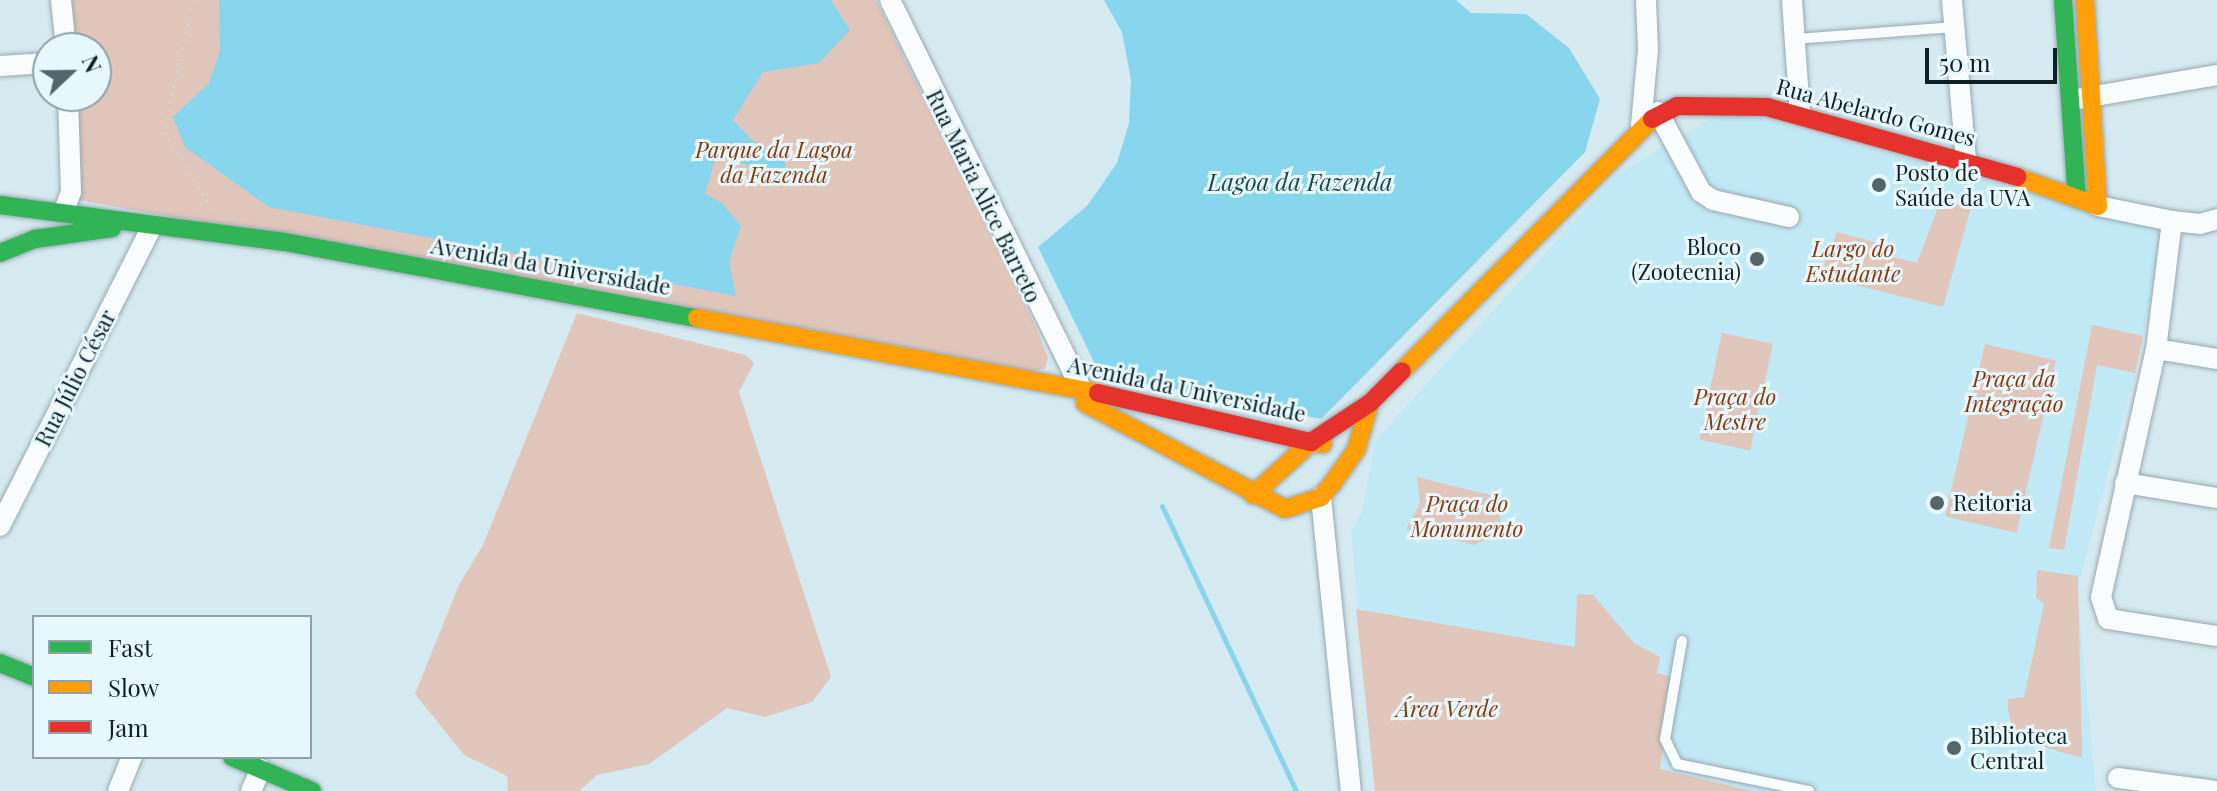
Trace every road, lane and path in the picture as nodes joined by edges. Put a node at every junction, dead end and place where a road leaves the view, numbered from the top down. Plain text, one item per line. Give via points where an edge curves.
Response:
1 (61, 0) edge
2 (193, 0) edge
3 (890, 0) edge
4 (1628, 0) edge
5 (1646, 0) edge
6 (1792, 0) edge
7 (1952, 0) edge
8 (2063, 0) edge
9 (2085, 0) edge
10 (1648, 26) junction
11 (1954, 27) junction
12 (64, 32) edge
13 (1795, 39) junction
14 (32, 64) edge
15 (0, 66) edge
16 (2217, 75) edge
17 (2091, 97) junction
18 (2070, 101) junction
19 (68, 112) edge
20 (1658, 112) junction
21 (1800, 115) junction
22 (1641, 125) junction
23 (1966, 159) junction
24 (2077, 199) junction
25 (0, 205) edge
26 (2098, 206) junction
27 (64, 211) junction
28 (213, 212) dead end
29 (1789, 217) dead end
30 (2217, 219) edge
31 (2172, 221) junction
32 (150, 230) junction
33 (35, 239) junction
34 (0, 253) edge
35 (2156, 349) junction
36 (2217, 359) edge
37 (1081, 389) junction
38 (1370, 403) junction
39 (1311, 442) junction
40 (1356, 450) junction
41 (2125, 483) junction
42 (1253, 495) junction
43 (1321, 497) junction
44 (2217, 498) edge
45 (0, 526) edge
46 (2217, 636) edge
47 (1682, 641) dead end
48 (0, 663) edge
49 (32, 676) edge
50 (131, 759) edge
51 (237, 759) edge
52 (261, 769) junction
53 (2118, 778) dead end
54 (118, 791) edge
55 (251, 791) edge
56 (312, 791) edge
57 (1351, 791) edge
58 (1809, 791) edge
59 (2217, 791) edge

1 - 12 street
2 - 28 path via 164,132
3 - 37 street, Rua Maria Alice Barreto
4 - 10 street
5 - 10 street
6 - 13 street
7 - 11 street
8 - 18 main road
9 - 17 main road
10 - 22 street
11 - 13 lane
11 - 23 street
13 - 21 street
14 - 15 street
16 - 17 street
17 - 18 street
17 - 26 main road
18 - 24 main road
19 - 27 street via 71,192
20 - 21 main road, Rua Abelardo Gomes via 1711,102
20 - 22 main road, Rua Abelardo Gomes
20 - 29 street via 1701,192 1713,200
21 - 23 main road, Rua Abelardo Gomes
22 - 38 main road, Avenida da Universidade
23 - 24 main road, Rua Abelardo Gomes
24 - 26 main road, Rua Abelardo Gomes
25 - 27 main road, Avenida da Universidade
26 - 31 street
27 - 33 main road
27 - 37 main road, Avenida da Universidade via 301,245
30 - 31 street via 2200,224
31 - 35 street
32 - 33 main road, Avenida da Universidade via 133,226
32 - 42 main road, Avenida da Universidade via 1095,405
32 - 45 street, Rua Júlio César
33 - 34 main road, Avenida da Universidade
35 - 36 street
35 - 41 street
37 - 39 main road, Avenida da Universidade
38 - 39 main road, Avenida da Universidade
38 - 40 main road
39 - 40 main road
39 - 42 main road
40 - 43 main road
41 - 44 street
41 - 46 street via 2101,597 2108,619
42 - 43 main road, Avenida da Universidade via 1285,509
43 - 57 street
47 - 58 lane via 1665,739 1677,764
48 - 49 main road
50 - 54 street
51 - 52 main road
52 - 55 street
52 - 56 main road
53 - 59 street

